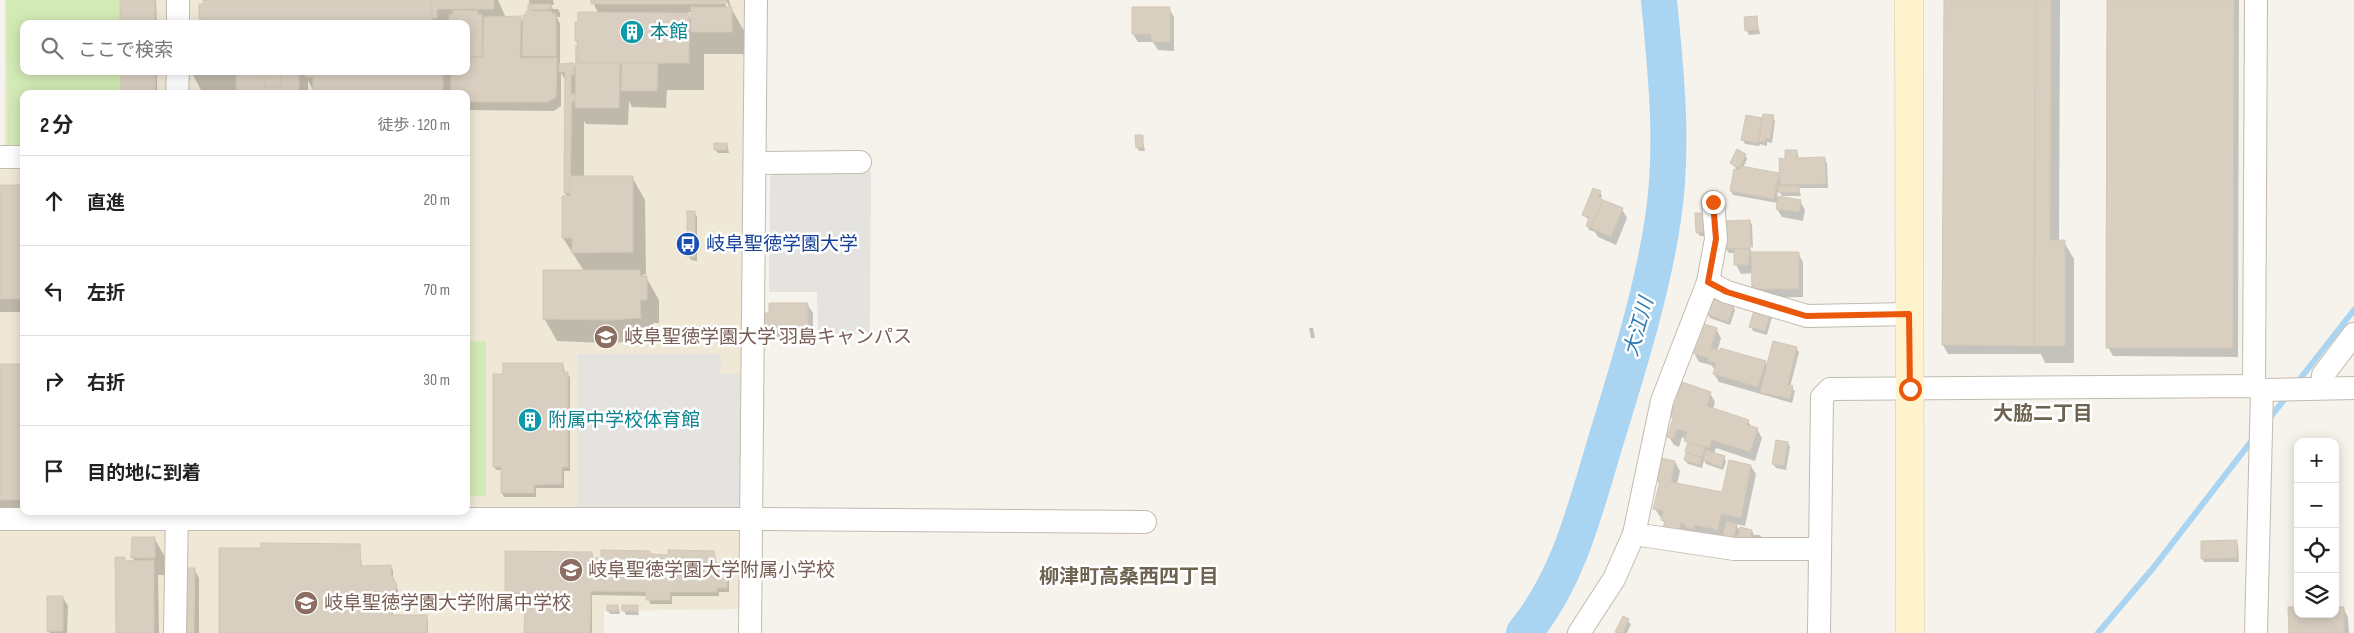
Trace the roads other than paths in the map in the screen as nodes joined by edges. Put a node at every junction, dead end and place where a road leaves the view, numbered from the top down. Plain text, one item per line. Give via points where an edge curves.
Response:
1 (178, 0) edge
2 (756, 0) edge
3 (1909, 0) edge
4 (2256, 0) edge
5 (178, 20) edge
6 (178, 75) edge
7 (178, 90) edge
8 (0, 157) edge
9 (20, 158) edge
10 (860, 162) dead end
11 (756, 163) junction
12 (1713, 202) dead end
13 (1708, 282) junction
14 (1909, 314) junction
15 (2354, 334) edge
16 (2258, 388) junction
17 (2322, 388) junction
18 (2354, 388) edge
19 (1910, 389) junction
20 (177, 515) edge
21 (0, 519) edge
22 (752, 519) junction
23 (1145, 522) dead end
24 (1634, 534) junction
25 (1819, 549) junction
26 (175, 633) edge
27 (750, 633) edge
28 (1579, 633) edge
29 (1819, 633) edge
30 (1910, 633) edge
31 (2256, 633) edge

1 - 5 street
2 - 11 street
3 - 14 street
4 - 16 street
6 - 7 street
8 - 9 street
10 - 11 street
11 - 22 street
12 - 13 street via 1716,239
13 - 14 street via 1727,292 1806,316
13 - 24 street via 1662,401
14 - 19 street
15 - 17 street via 2323,375
16 - 17 street
16 - 19 street
16 - 31 street
17 - 18 street
19 - 25 street via 1830,389 1822,398
19 - 30 street
20 - 21 street
20 - 22 street
20 - 26 street
22 - 23 street
22 - 27 street
24 - 25 street via 1734,549
24 - 28 street via 1614,579
25 - 29 street

